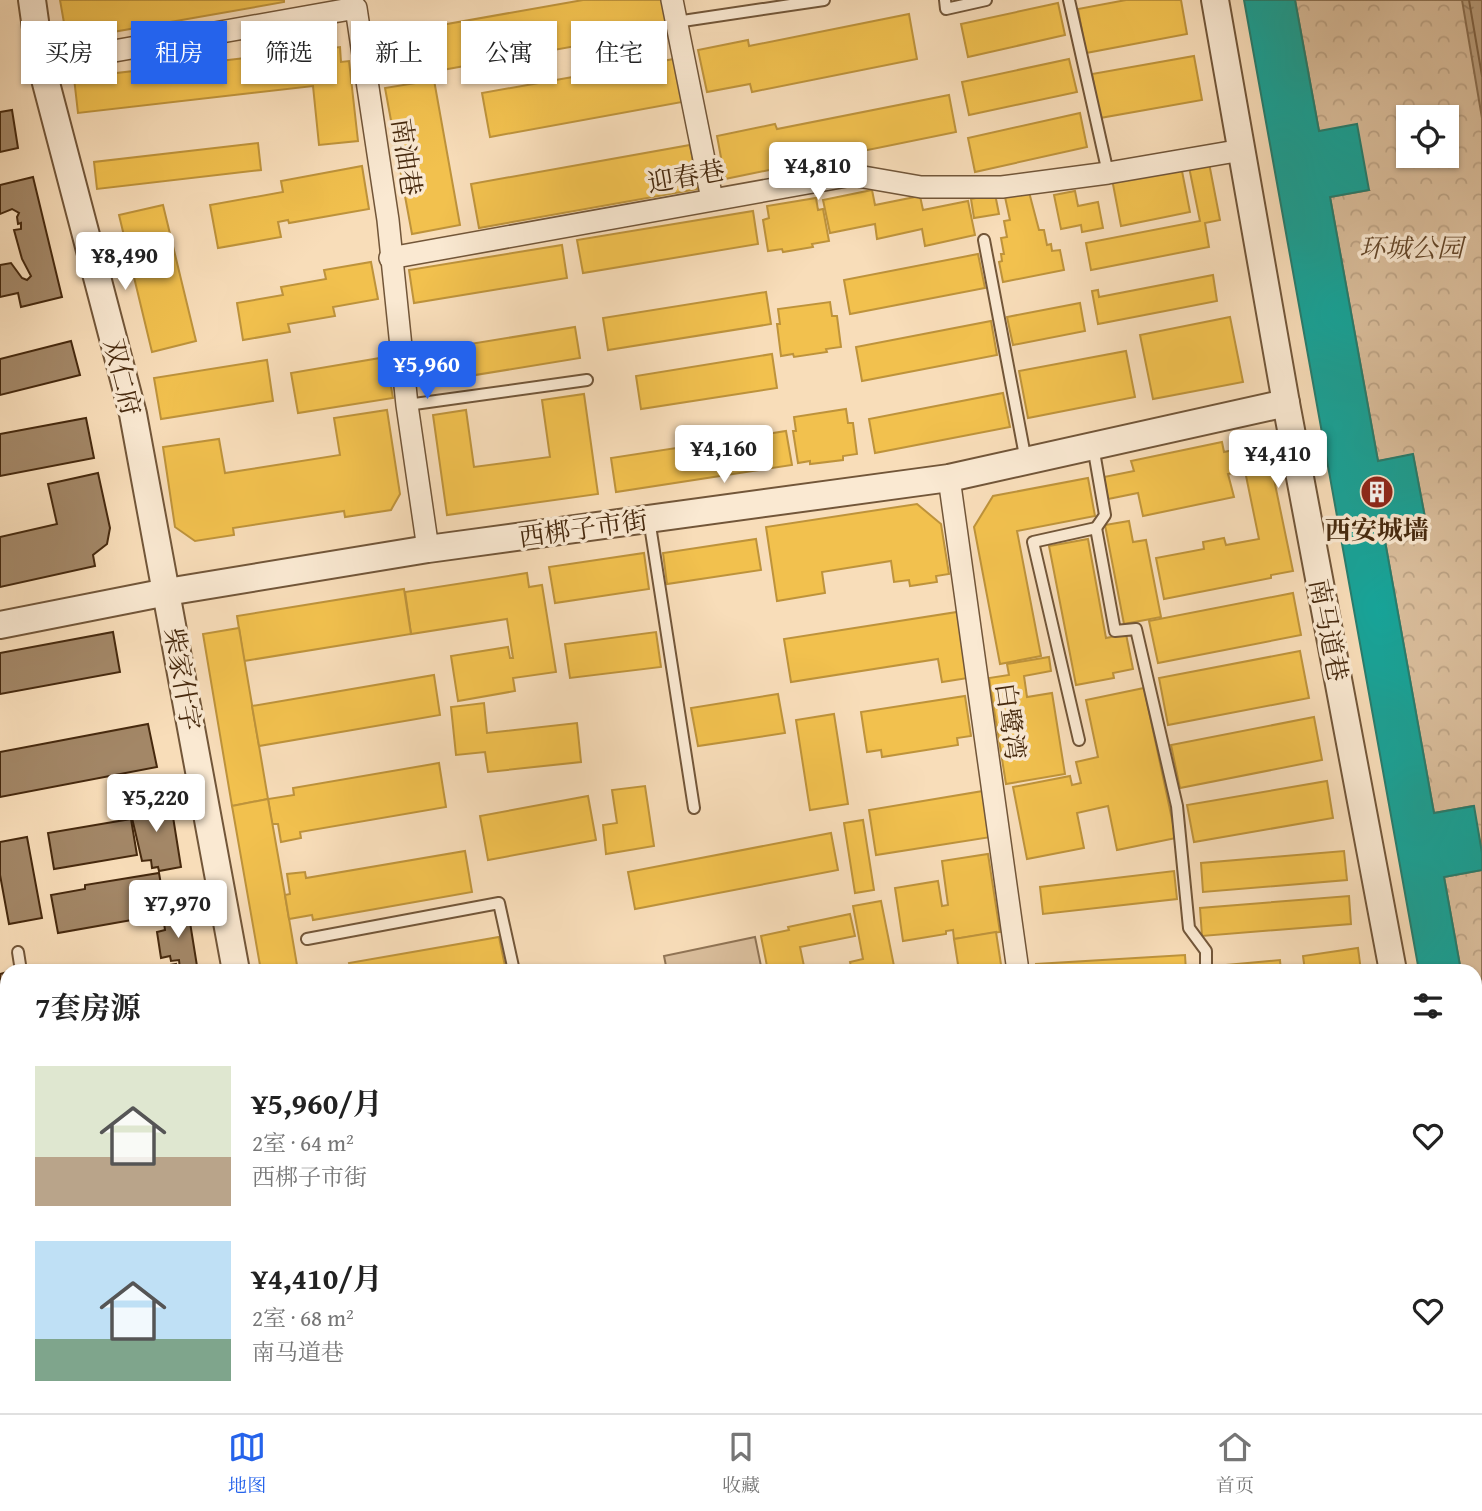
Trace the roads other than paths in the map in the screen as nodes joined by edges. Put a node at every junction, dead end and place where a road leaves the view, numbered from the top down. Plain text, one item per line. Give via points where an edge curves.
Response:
1 (32, 0) edge
2 (673, 0) edge
3 (824, 0) edge
4 (945, 0) edge
5 (986, 0) edge
6 (1069, 0) edge
7 (1214, 0) edge
8 (35, 21) edge
9 (676, 22) junction
10 (117, 50) edge
11 (46, 84) edge
12 (1242, 150) junction
13 (1108, 173) junction
14 (712, 199) junction
15 (984, 240) dead end
16 (390, 258) junction
17 (587, 380) dead end
18 (1286, 403) junction
19 (407, 405) junction
20 (1093, 446) junction
21 (1026, 461) junction
22 (949, 478) junction
23 (649, 519) junction
24 (1096, 528) junction
25 (428, 549) junction
26 (167, 592) junction
27 (0, 625) edge
28 (1079, 740) dead end
29 (694, 808) dead end
30 (307, 939) dead end
31 (18, 952) dead end
32 (20, 964) edge
33 (235, 964) edge
34 (512, 964) edge
35 (1017, 964) edge
36 (1206, 964) edge
37 (1391, 964) edge

1 - 8 street, 双仁府
2 - 9 street
3 - 9 lane
4 - 5 lane via 946,9
6 - 13 lane
7 - 12 street, 南马道巷
9 - 14 street
10 - 16 street, 南油巷 via 356,8
11 - 26 street, 双仁府 via 133,414
12 - 13 street, 迎春巷
12 - 18 street, 南马道巷
13 - 14 street, 迎春巷 via 1002,187 921,187 852,175
14 - 16 street, 迎春巷
15 - 21 lane
16 - 19 street
17 - 19 lane
18 - 20 street, 西梆子市街
18 - 37 street, 南马道巷
19 - 25 street
20 - 21 street, 西梆子市街
20 - 24 lane via 1105,515
21 - 22 street, 西梆子市街
22 - 23 street, 西梆子市街
22 - 35 street, 白鹭湾
23 - 25 street, 西梆子市街
23 - 29 lane
24 - 28 lane via 1033,542
24 - 36 lane via 1115,631 1136,629 1177,806 1189,928 1206,951
25 - 26 street, 西梆子市街
26 - 27 street, 西梆子市街
26 - 33 street, 柴家什字
30 - 34 lane via 499,903
31 - 32 lane

